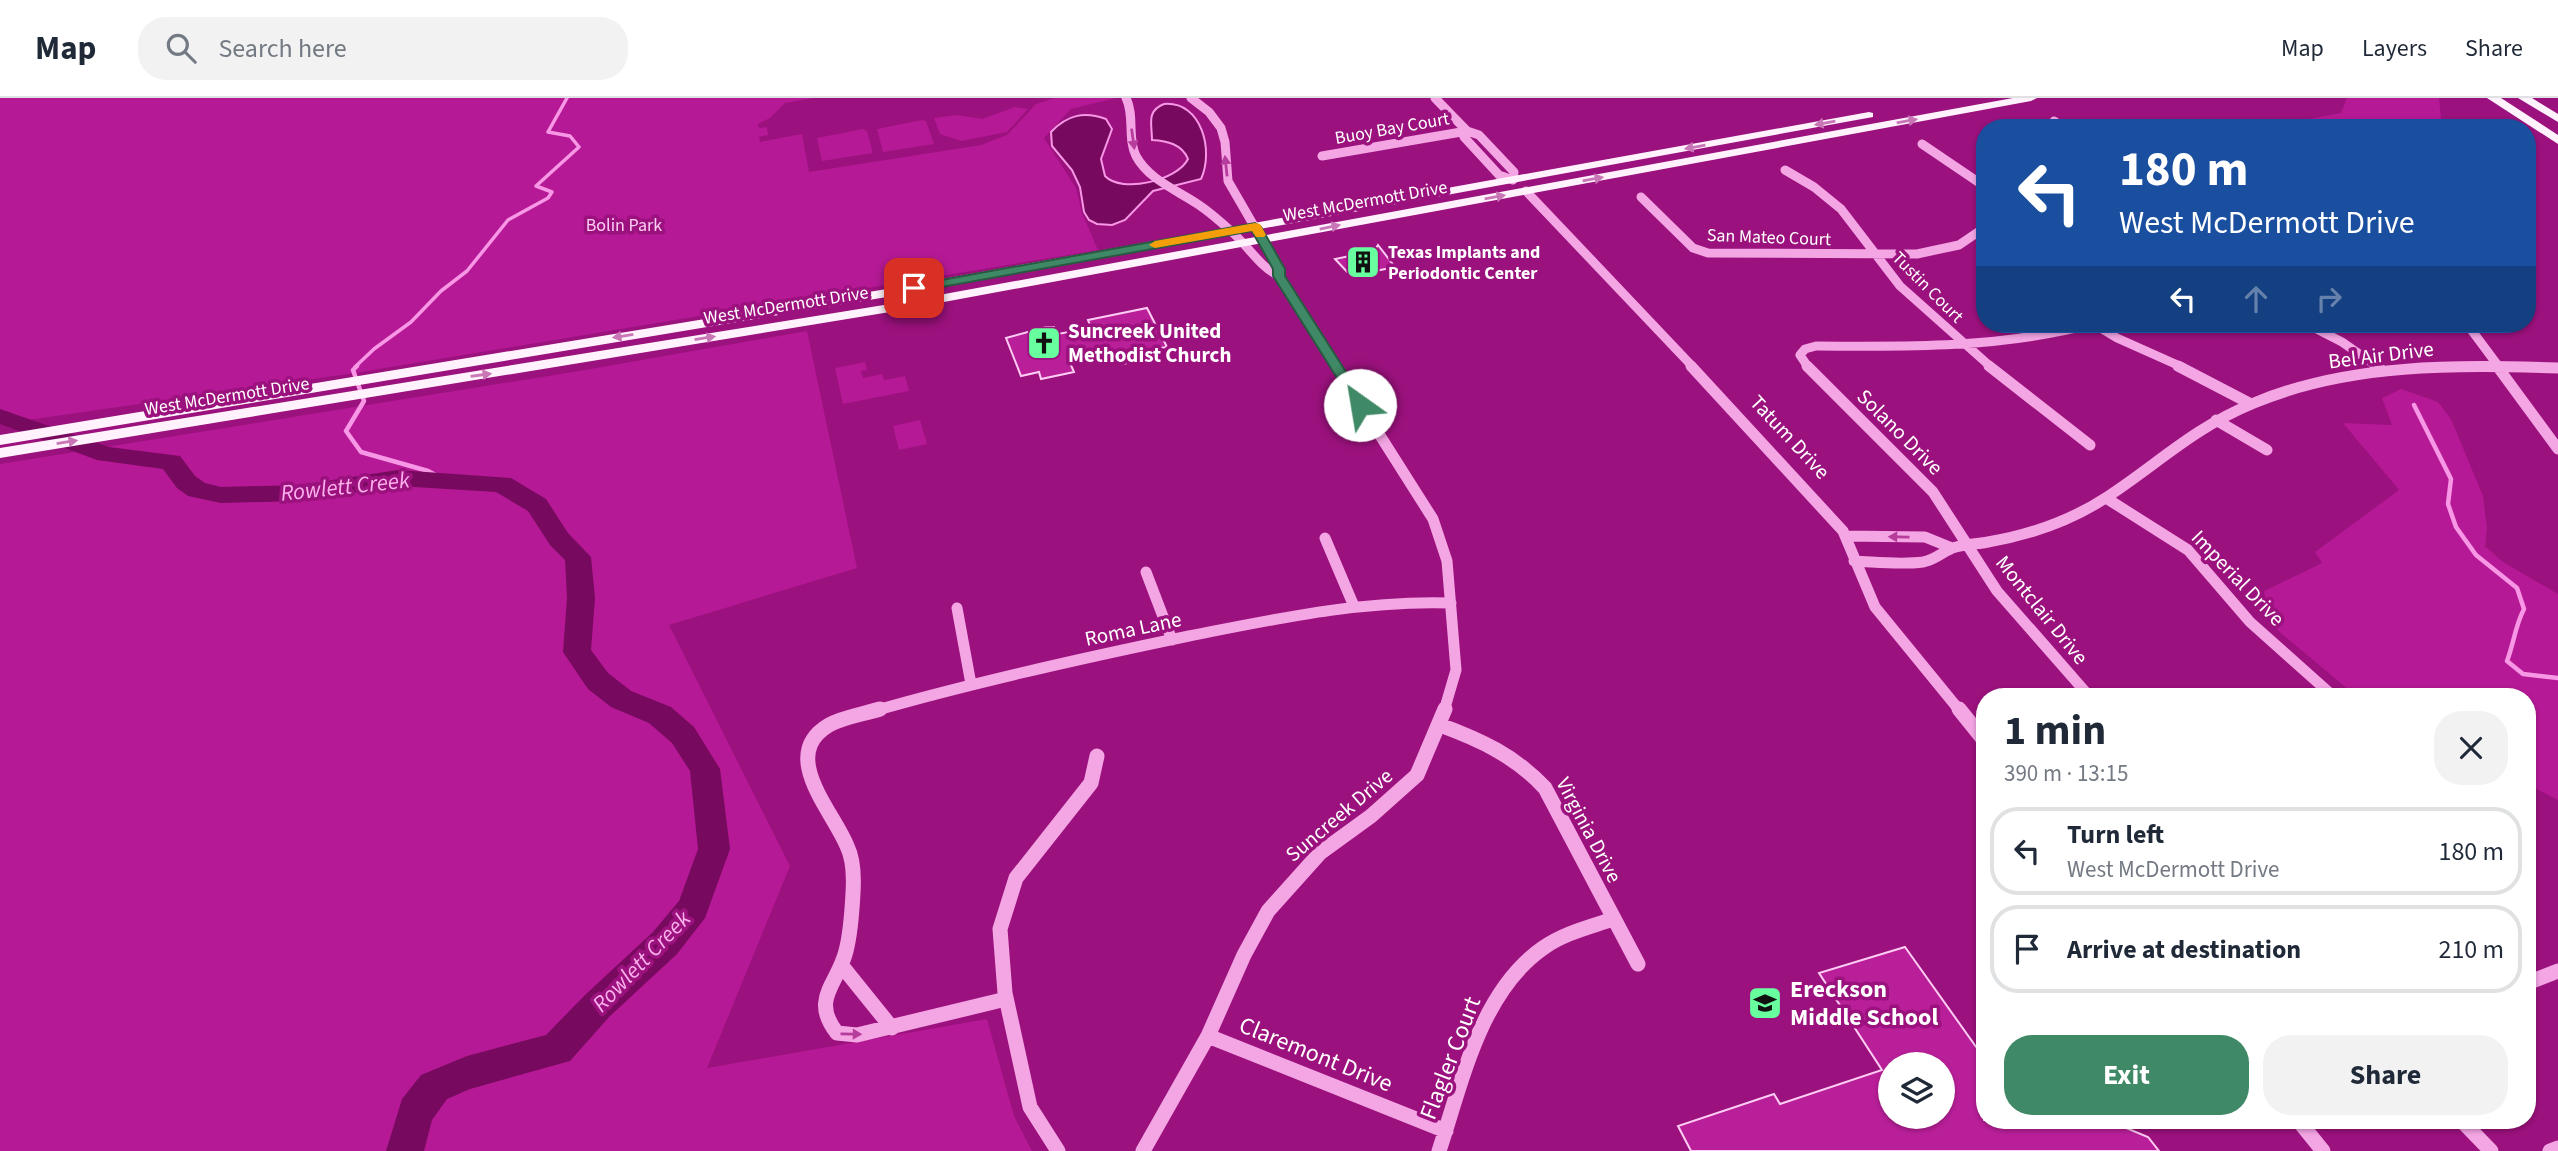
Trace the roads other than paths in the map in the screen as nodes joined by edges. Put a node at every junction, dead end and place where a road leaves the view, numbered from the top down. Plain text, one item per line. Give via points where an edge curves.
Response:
1 (1126, 98) edge
2 (1191, 98) edge
3 (1435, 98) edge
4 (1965, 98) edge
5 (2031, 98) edge
6 (2493, 98) edge
7 (2524, 98) edge
8 (2526, 119) edge
9 (2558, 119) edge
10 (2536, 126) edge
11 (1467, 131) junction
12 (2558, 140) edge
13 (1922, 144) dead end
14 (1322, 156) dead end
15 (1785, 170) dead end
16 (1513, 180) junction
17 (1976, 181) edge
18 (1526, 191) junction
19 (1641, 197) dead end
20 (1255, 227) junction
21 (1229, 231) junction
22 (1976, 233) edge
23 (1262, 239) junction
24 (1243, 243) junction
25 (1875, 255) junction
26 (1279, 276) junction
27 (2063, 333) edge
28 (2109, 333) edge
29 (2324, 333) edge
30 (2475, 333) edge
31 (1969, 348) junction
32 (2498, 365) junction
33 (2558, 368) edge
34 (2383, 371) junction
35 (415, 378) junction
36 (314, 395) junction
37 (2251, 404) junction
38 (2216, 419) junction
39 (0, 440) edge
40 (2090, 445) dead end
41 (2558, 449) edge
42 (2267, 450) dead end
43 (0, 453) edge
44 (2106, 498) junction
45 (1845, 536) junction
46 (1325, 538) dead end
47 (1968, 546) junction
48 (1952, 548) junction
49 (1854, 561) junction
50 (1146, 572) dead end
51 (1451, 603) junction
52 (1353, 604) junction
53 (957, 608) dead end
54 (1172, 640) junction
55 (971, 684) junction
56 (2082, 688) edge
57 (2324, 688) edge
58 (1440, 725) junction
59 (1976, 730) edge
60 (1097, 756) dead end
61 (1613, 919) junction
62 (1638, 964) dead end
63 (842, 966) junction
64 (2558, 971) edge
65 (2536, 980) edge
66 (1006, 999) junction
67 (892, 1028) junction
68 (1208, 1036) junction
69 (2305, 1129) edge
70 (2470, 1129) edge
71 (1446, 1131) junction
72 (2558, 1148) edge
73 (1058, 1151) edge
74 (1143, 1151) edge
75 (1439, 1151) edge
76 (2323, 1151) edge
77 (2491, 1151) edge
78 (2550, 1151) edge

1 -> 21 street, Suncreek Drive via 1140,161
20 -> 2 street, Suncreek Drive via 1228,181 1221,128
3 - 11 street
4 -> 16 main road, West McDermott Drive
18 -> 5 main road, West McDermott Drive
6 - 8 main road
7 - 9 main road
10 - 12 main road
11 - 14 street, Buoy Bay Court
11 - 16 street via 1464,137 1499,175
13 - 17 street
15 - 25 street, Tustin Court via 1838,206
16 - 18 main road
16 - 20 main road, West McDermott Drive
23 -> 18 main road, West McDermott Drive
18 - 45 street, Tatum Drive via 1789,468
19 - 25 street, San Mateo Court via 1693,248 1703,252
20 - 21 main road, West McDermott Drive
20 - 23 street, Suncreek Drive
21 - 24 street, Suncreek Drive
21 -> 35 main road, West McDermott Drive
22 - 25 street via 1959,245 1937,251
23 - 24 main road, West McDermott Drive
23 - 26 street, Suncreek Drive
24 - 26 street, Suncreek Drive via 1266,271
35 -> 24 main road, West McDermott Drive via 890,308
25 - 31 street, Tustin Court via 1897,283
26 - 51 street, Suncreek Drive via 1433,519 1447,561
27 - 31 street
28 - 37 street
29 - 34 street
30 - 32 street
31 - 40 street, Tustin Court
31 - 47 street, Solano Drive via 1816,346 1802,352 1804,363 1933,492
32 - 33 street, Bel Air Drive
32 - 34 street, Bel Air Drive
32 - 41 street
34 - 37 street, Bel Air Drive via 2315,384
35 - 36 main road, West McDermott Drive
36 - 39 main road, West McDermott Drive
43 -> 36 main road, West McDermott Drive
37 - 38 street, Bel Air Drive
38 - 42 street
38 - 44 street, Bel Air Drive
44 - 47 street, Bel Air Drive via 2064,519
44 - 57 street, Imperial Drive via 2188,550 2250,622
48 -> 45 street, Bel Air Drive via 1925,537
45 - 49 street, Tatum Drive
46 - 52 street
47 - 48 street, Bel Air Drive
47 - 56 street, Montclair Drive via 2001,597
48 - 49 street, Bel Air Drive via 1929,561
49 - 59 street, Tatum Drive via 1875,607
50 - 54 street
51 - 52 street, Roma Lane
51 - 58 street, Suncreek Drive via 1455,670
52 - 54 street, Roma Lane
53 - 55 street
54 - 55 street, Roma Lane
55 - 63 street, Roma Lane via 829,725 810,743 806,765 810,778 853,863
58 - 61 street, Virginia Drive via 1503,750 1525,765 1545,788
58 - 68 street, Suncreek Drive via 1417,775 1320,853 1268,911
60 - 66 street via 1091,783 1016,878 1000,929
61 - 62 street, Virginia Drive
61 - 71 street, Flagler Court via 1543,948 1502,989
63 - 67 street
63 -> 67 street via 824,1001 831,1027 837,1033 858,1035
64 - 65 street
66 - 67 street
66 - 73 street via 1030,1107
68 - 71 street, Claremont Drive
68 - 74 street, Suncreek Drive
69 - 76 street
70 - 77 street
71 - 75 street, Flagler Court
72 - 78 street

